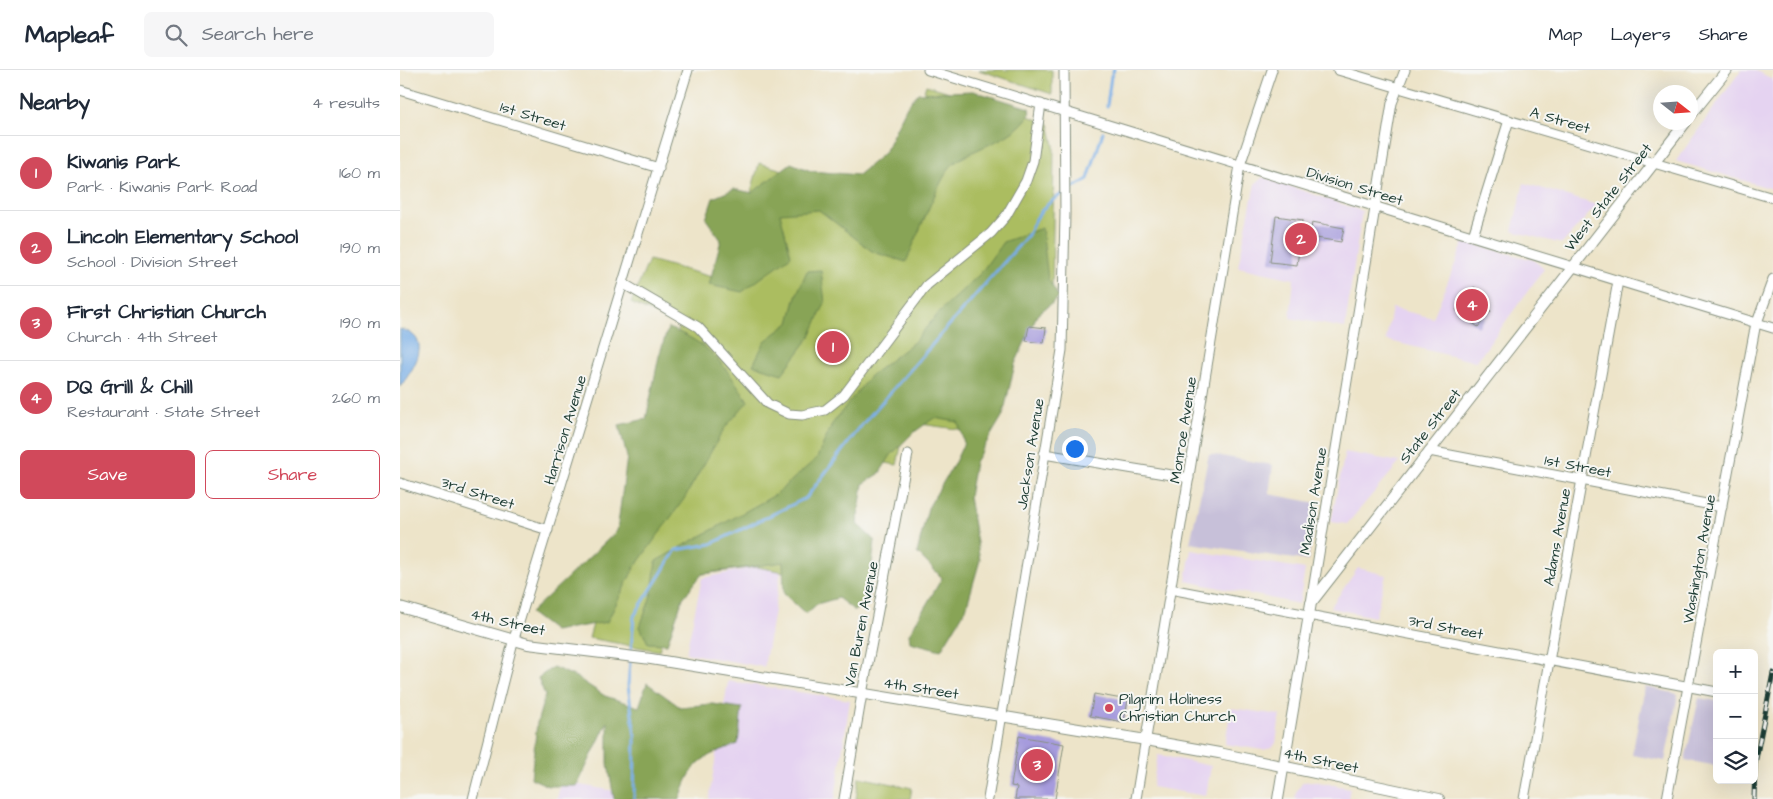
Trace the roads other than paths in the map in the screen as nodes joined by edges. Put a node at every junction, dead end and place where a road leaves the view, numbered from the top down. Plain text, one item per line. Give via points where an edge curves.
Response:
1 (688, 70) edge
2 (928, 70) edge
3 (1064, 70) edge
4 (1272, 70) edge
5 (1338, 70) edge
6 (1405, 70) edge
7 (1727, 70) edge
8 (1397, 88) junction
9 (400, 90) edge
10 (1041, 104) junction
11 (1698, 106) edge
12 (1064, 111) junction
13 (1509, 120) junction
14 (1680, 130) edge
15 (1655, 162) junction
16 (1240, 165) junction
17 (659, 168) junction
18 (1773, 198) edge
19 (1377, 207) junction
20 (1473, 236) junction
21 (1573, 267) junction
22 (1773, 279) edge
23 (1618, 281) junction
24 (624, 284) junction
25 (1757, 323) junction
26 (1773, 328) edge
27 (1429, 452) junction
28 (908, 454) dead end
29 (1044, 454) junction
30 (1189, 478) junction
31 (1582, 480) junction
32 (400, 483) edge
33 (1722, 507) junction
34 (548, 530) junction
35 (1170, 589) junction
36 (1311, 603) junction
37 (400, 607) edge
38 (1309, 615) junction
39 (513, 642) junction
40 (1548, 661) junction
41 (1689, 687) junction
42 (1713, 691) edge
43 (862, 694) junction
44 (1001, 716) junction
45 (1146, 740) junction
46 (1283, 768) junction
47 (472, 799) edge
48 (844, 799) edge
49 (988, 799) edge
50 (1136, 799) edge
51 (1278, 799) edge
52 (1439, 799) edge
53 (1524, 799) edge
54 (1667, 799) edge

1 - 17 street, Harrison Avenue
2 - 10 street, Division Street
3 - 12 street, Jackson Avenue
4 - 16 street, Monroe Avenue
5 - 8 street, A Street
6 - 8 street, Madison Avenue
7 - 11 street
8 - 13 street, A Street
8 - 19 street, Madison Avenue
9 - 17 street, 1st Street
10 - 12 street, Division Street
10 - 24 street via 1033,161 1006,216 991,233 927,286 844,395 825,410 814,414 795,414 768,404 698,327
12 - 16 street, Division Street
12 - 29 street, Jackson Avenue via 1062,350
13 - 15 street, A Street
13 - 20 street
14 - 15 street, West State Street
15 - 18 street, A Street
15 - 21 street, West State Street
16 - 19 street, Division Street
16 - 30 street, Monroe Avenue
17 - 24 street, Harrison Avenue
19 - 20 street, Division Street
19 - 36 street, Madison Avenue
20 - 21 street, Division Street
21 - 23 street, Division Street
21 - 27 street, State Street
22 - 25 street, Washington Avenue
23 - 25 street, Division Street
23 - 31 street, Adams Avenue
24 - 34 street, Harrison Avenue
25 - 26 street, Division Street
25 - 33 street, Washington Avenue
27 - 31 street, 1st Street
27 - 36 street, State Street
28 - 43 street, Van Buren Avenue
29 - 30 street
29 - 44 street, Jackson Avenue
30 - 35 street, Monroe Avenue
31 - 33 street, 1st Street
31 - 40 street, Adams Avenue
32 - 34 street, 3rd Street
33 - 41 street, Washington Avenue
34 - 39 street, Harrison Avenue
35 - 38 street, 3rd Street
35 - 45 street, Monroe Avenue
36 - 38 street, Madison Avenue
37 - 39 street, 4th Street
38 - 40 street, 3rd Street
38 - 46 street, Madison Avenue
39 - 43 street, 4th Street via 651,659
39 - 47 street, Harrison Avenue
40 - 41 street, 3rd Street
40 - 53 street, Adams Avenue
41 - 42 street, 3rd Street
41 - 54 street, Washington Avenue
43 - 44 street, 4th Street
43 - 48 street, Van Buren Avenue
44 - 45 street, 4th Street
44 - 49 street, Jackson Avenue
45 - 46 street, 4th Street
45 - 50 street, Monroe Avenue
46 - 51 street, Madison Avenue
46 - 52 street, 4th Street

